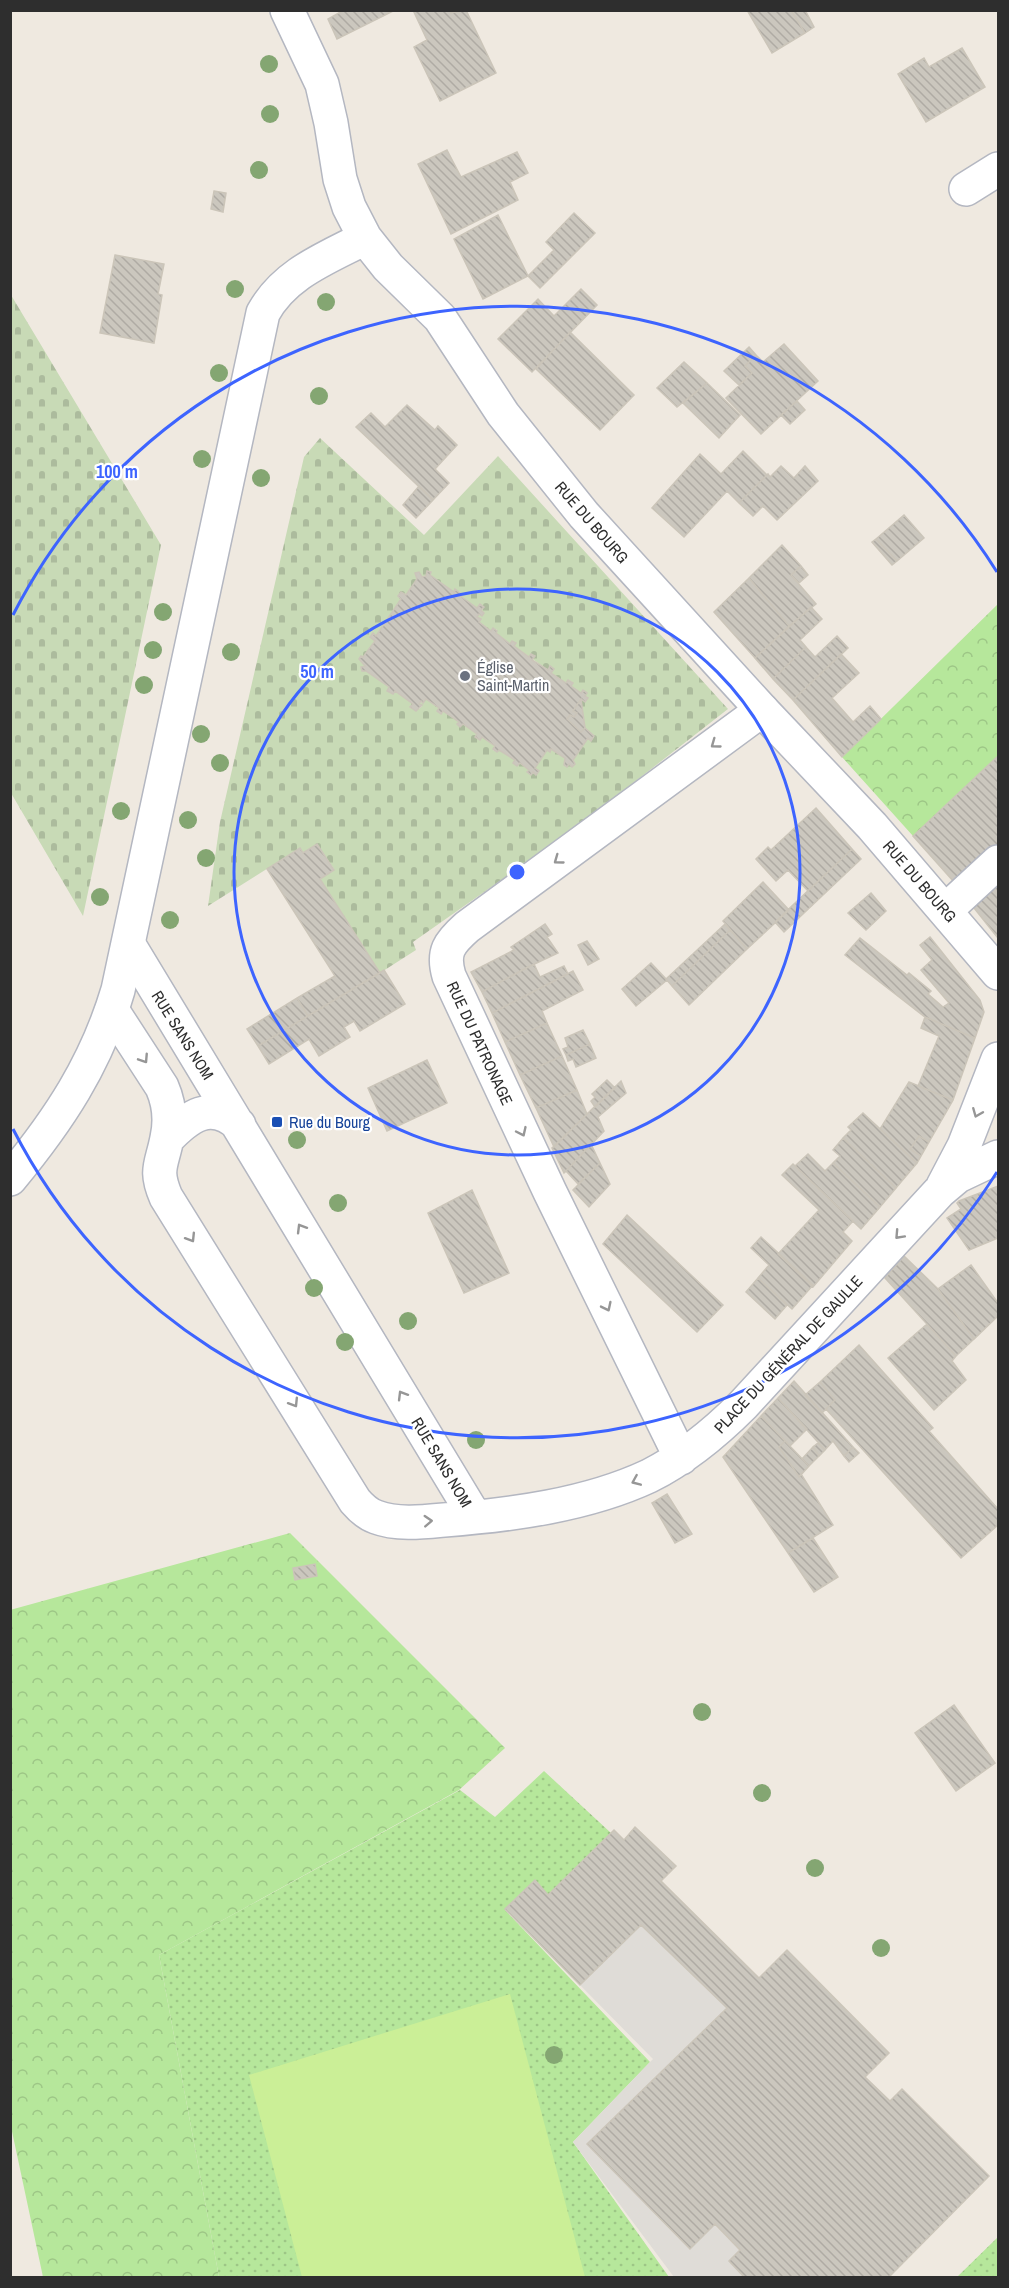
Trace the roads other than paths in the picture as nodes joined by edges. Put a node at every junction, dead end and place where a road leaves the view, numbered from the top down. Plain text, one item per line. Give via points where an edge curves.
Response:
1 (287, 10) edge
2 (999, 169) edge
3 (966, 189) dead end
4 (365, 238) junction
5 (762, 710) junction
6 (999, 862) edge
7 (946, 910) junction
8 (129, 945) junction
9 (999, 973) edge
10 (112, 1010) junction
11 (999, 1059) edge
12 (239, 1125) junction
13 (167, 1139) junction
14 (999, 1157) edge
15 (10, 1179) edge
16 (939, 1192) junction
17 (681, 1458) junction
18 (475, 1517) junction

1 - 4 street, RUE DU BOURG via 322,84 340,179
2 - 3 street
4 - 5 street, RUE DU BOURG via 388,267 440,318 503,414 566,494
4 - 8 street via 288,281 263,313
5 - 7 street, RUE DU BOURG
5 -> 17 street, RUE DU PATRONAGE via 467,927 446,954 448,976
6 - 7 street
7 - 9 street, RUE DU BOURG
8 - 10 street
8 - 12 street, RUE SANS NOM
10 -> 13 street, RUE SANS NOM via 162,1087 169,1108
10 - 15 street via 71,1098
11 -> 16 street, PLACE DU GÉNÉRAL DE GAULLE via 964,1146
12 - 13 street via 223,1115 199,1113
18 -> 12 street, RUE SANS NOM
13 -> 18 street, RUE SANS NOM via 159,1166 166,1197 355,1501 374,1517 385,1520
14 - 16 street, PLACE DU GÉNÉRAL DE GAULLE via 958,1176
16 -> 17 street, PLACE DU GÉNÉRAL DE GAULLE via 743,1405
17 -> 18 street, PLACE DU GÉNÉRAL DE GAULLE via 610,1491

